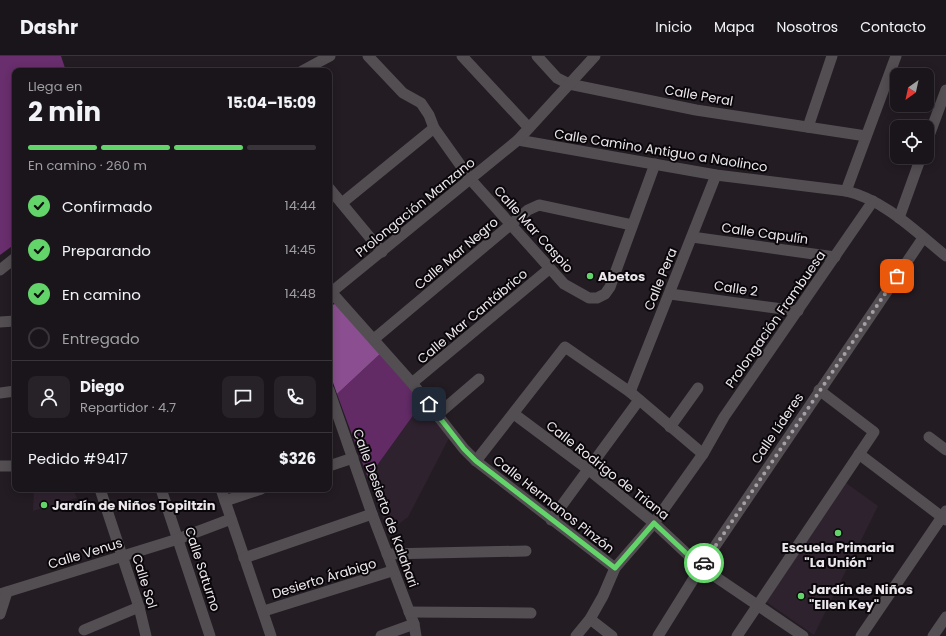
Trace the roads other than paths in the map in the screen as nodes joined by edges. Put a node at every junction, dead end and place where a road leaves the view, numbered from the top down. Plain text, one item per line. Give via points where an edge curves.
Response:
1 (330, 56) edge
2 (368, 56) edge
3 (462, 56) edge
4 (537, 56) edge
5 (595, 56) edge
6 (832, 56) edge
7 (896, 56) edge
8 (308, 68) edge
9 (569, 84) junction
10 (946, 90) edge
11 (934, 122) edge
12 (808, 127) junction
13 (434, 128) junction
14 (529, 128) junction
15 (866, 136) junction
16 (518, 140) junction
17 (655, 164) junction
18 (918, 164) edge
19 (716, 176) junction
20 (471, 180) junction
21 (332, 191) edge
22 (846, 191) junction
23 (873, 201) junction
24 (342, 203) junction
25 (899, 218) junction
26 (632, 225) junction
27 (510, 226) junction
28 (692, 237) junction
29 (923, 238) junction
30 (382, 252) junction
31 (946, 256) edge
32 (835, 257) junction
33 (12, 260) edge
34 (549, 269) junction
35 (0, 270) edge
36 (332, 293) edge
37 (670, 294) junction
38 (332, 295) edge
39 (798, 311) junction
40 (12, 321) edge
41 (0, 322) edge
42 (374, 340) junction
43 (479, 379) dead end
44 (412, 383) junction
45 (698, 388) dead end
46 (819, 390) junction
47 (12, 391) edge
48 (0, 392) edge
49 (630, 392) junction
50 (639, 400) junction
51 (332, 404) edge
52 (514, 414) junction
53 (437, 415) junction
54 (670, 427) junction
55 (929, 437) dead end
56 (946, 450) edge
57 (703, 454) junction
58 (859, 454) junction
59 (354, 458) junction
60 (476, 461) junction
61 (332, 465) edge
62 (0, 466) edge
63 (12, 466) edge
64 (589, 470) junction
65 (101, 492) edge
66 (162, 492) edge
67 (222, 492) edge
68 (252, 492) edge
69 (225, 501) junction
70 (372, 514) junction
71 (945, 516) edge
72 (231, 519) junction
73 (551, 520) junction
74 (654, 523) junction
75 (178, 539) junction
76 (526, 551) dead end
77 (387, 554) junction
78 (123, 555) junction
79 (244, 558) junction
80 (701, 567) junction
81 (615, 568) junction
82 (392, 571) junction
83 (4, 593) edge
84 (757, 604) junction
85 (139, 607) junction
86 (264, 611) junction
87 (409, 612) junction
88 (532, 613) dead end
89 (0, 614) edge
90 (946, 617) edge
91 (590, 619) junction
92 (414, 624) junction
93 (84, 630) dead end
94 (866, 634) edge
95 (146, 636) edge
96 (210, 636) edge
97 (271, 636) edge
98 (381, 636) edge
99 (416, 636) edge
100 (576, 636) edge
101 (612, 636) edge
102 (658, 636) edge
103 (737, 636) edge
104 (803, 636) edge
105 (933, 636) edge

1 - 8 street
2 - 13 street, Calle Mar Caspio via 403,94 420,104 429,115
3 - 14 street
4 - 9 street, Calle Peral via 557,78
5 - 9 street, Prolongación Manzano
6 - 12 street
7 - 15 street
9 - 12 street, Calle Peral via 696,110
9 - 14 street, Prolongación Manzano
10 - 11 street
12 - 15 street, Calle Peral
13 - 20 street, Calle Mar Caspio
13 - 24 street
14 - 16 street, Prolongación Manzano
15 - 22 street
16 - 17 street, Calle Camino Antiguo a Naolinco
16 - 20 street, Prolongación Manzano
17 - 19 street, Calle Camino Antiguo a Naolinco
17 - 26 street, Calle Mar Caspio
18 - 25 street
19 - 22 street, Calle Camino Antiguo a Naolinco
19 - 28 street, Calle Pera
20 - 27 street, Calle Mar Caspio
20 - 30 street, Prolongación Manzano
21 - 24 street
22 - 23 street, Calle Camino Antiguo a Naolinco via 860,194
23 - 25 street, Calle Camino Antiguo a Naolinco
23 - 32 street, Prolongación Frambuesa
24 - 30 street
25 - 29 street, Calle Camino Antiguo a Naolinco
26 - 27 street, Calle Mar Negro via 539,205 528,210
26 - 34 street, Calle Mar Caspio via 610,287 605,294 589,298 564,284
27 - 34 street, Calle Mar Caspio
27 - 42 street, Calle Mar Negro
28 - 32 street, Calle Capulín
28 - 37 street, Calle Pera
29 - 31 street, Calle Camino Antiguo a Naolinco
29 - 46 street, Calle Líderes
30 - 36 street, Prolongación Manzano
32 - 39 street, Prolongación Frambuesa
33 - 35 street
34 - 44 street, Calle Mar Cantábrico
37 - 39 street, Calle 2
37 - 49 street, Calle Pera
38 - 42 street
39 - 57 street, Prolongación Frambuesa via 724,417
40 - 41 street
42 - 44 street
43 - 53 street
44 - 53 street
45 - 54 street
46 - 58 street via 874,432
46 - 80 street, Calle Líderes
47 - 48 street
49 - 50 street
49 - 52 street via 565,347
50 - 54 street
50 - 64 street
51 - 59 street, Calle Desierto de Kalahari
52 - 60 street
52 - 64 street, Calle Rodrigo de Triana
53 - 60 street
54 - 57 street
55 - 56 street
57 - 74 street, Prolongación Frambuesa
58 - 71 street
58 - 84 street
59 - 61 street
59 - 70 street, Calle Desierto de Kalahari
60 - 73 street, Calle Hermanos Pinzón
62 - 63 street
64 - 73 street
64 - 74 street, Calle Rodrigo de Triana
65 - 78 street, Calle Sol
66 - 75 street, Calle Saturno
67 - 69 street
68 - 69 street
69 - 72 street
70 - 77 street, Calle Desierto de Kalahari
70 - 79 street
71 - 94 street
72 - 75 street, Calle Venus
72 - 79 street
73 - 81 street, Calle Hermanos Pinzón
74 - 80 street, Calle Rodrigo de Triana
74 - 81 street, Prolongación Frambuesa
75 - 78 street, Calle Venus
75 - 96 street, Calle Saturno
76 - 77 street
77 - 82 street, Calle Desierto de Kalahari
78 - 83 street, Calle Venus
78 - 85 street, Calle Sol
79 - 86 street
80 - 84 street, Calle Rodrigo de Triana
80 - 102 street, Calle Líderes
81 - 91 street, Prolongación Frambuesa
82 - 86 street, Desierto Árabigo
82 - 87 street, Calle Desierto de Kalahari
83 - 89 street
84 - 103 street
84 - 104 street, Calle Rodrigo de Triana
85 - 93 street
85 - 95 street, Calle Sol
86 - 97 street
87 - 88 street
87 - 92 street, Calle Desierto de Kalahari
90 - 105 street
91 - 100 street, Prolongación Frambuesa
91 - 101 street
92 - 98 street
92 - 99 street, Calle Desierto de Kalahari

